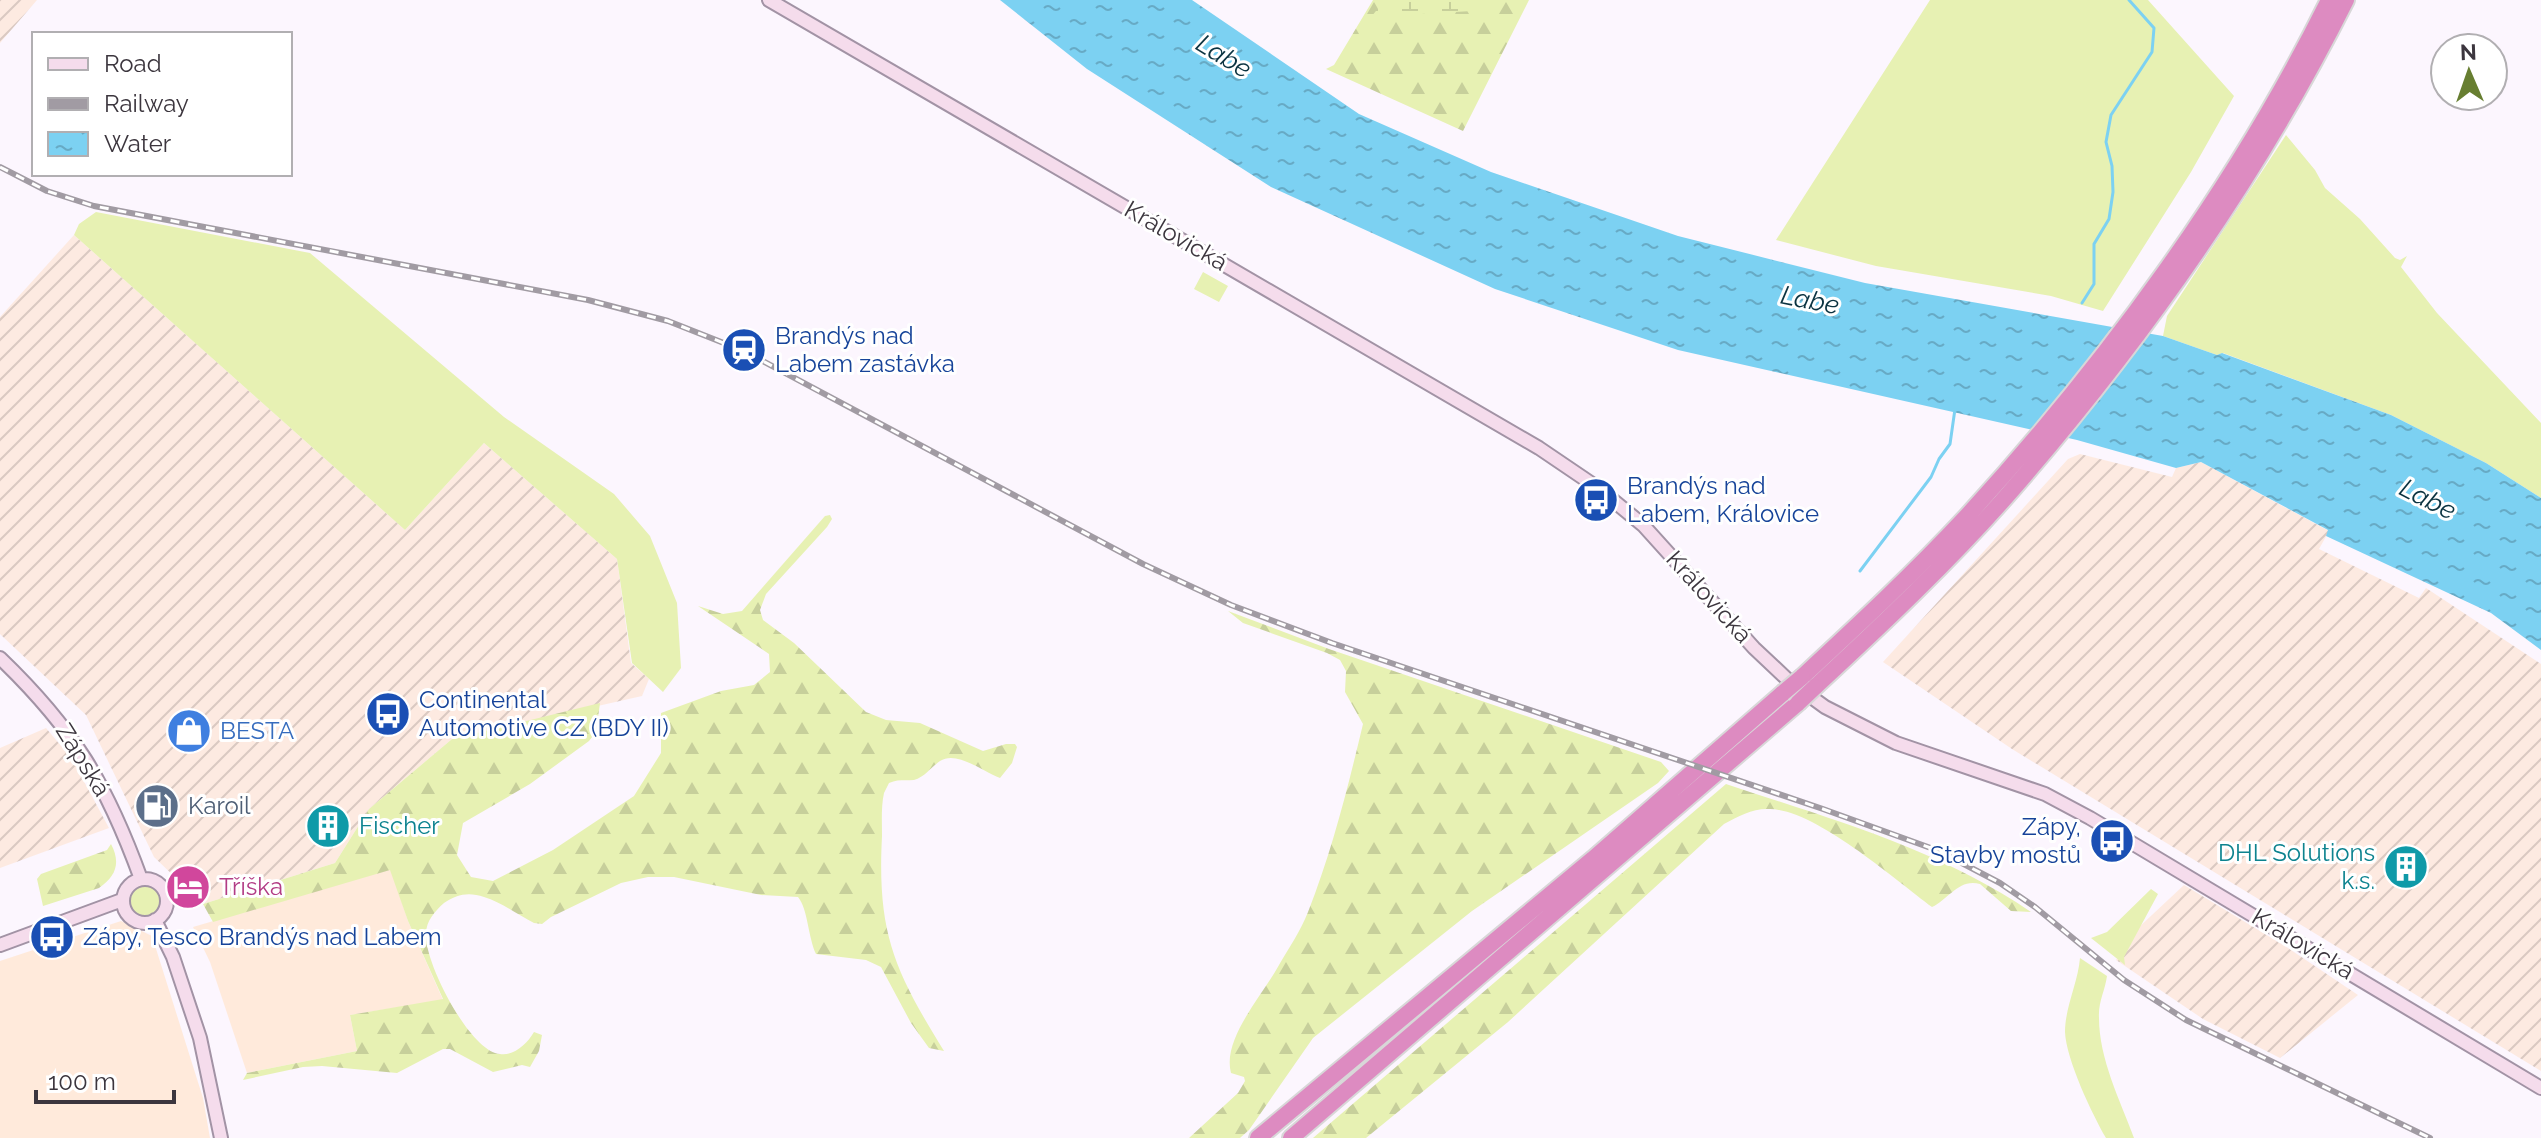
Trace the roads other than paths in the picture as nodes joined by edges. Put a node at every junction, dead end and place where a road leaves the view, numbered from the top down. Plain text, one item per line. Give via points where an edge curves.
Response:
1 (769, 0) edge
2 (2329, 0) edge
3 (2346, 0) edge
4 (2005, 486) junction
5 (0, 658) edge
6 (1808, 682) junction
7 (141, 879) junction
8 (122, 900) junction
9 (155, 920) junction
10 (0, 945) edge
11 (2541, 1088) edge
12 (221, 1138) edge
13 (1258, 1138) edge
14 (1291, 1138) edge

1 - 11 main road, Královická via 1553,457 1643,525 1754,648 1825,707 1896,743 2045,794
2 - 4 highway via 2272,104 2192,231
3 - 4 highway via 2290,106 2162,303 2096,389
4 - 6 highway via 1891,616
5 - 7 main road, Zápská via 84,753
6 - 13 highway, bridge via 1783,693
6 - 14 highway, bridge via 1798,703
7 - 8 main road via 128,886
7 - 9 main road via 156,882 165,893 166,908
8 - 9 main road via 132,919
8 - 10 main road
9 - 12 main road via 200,1038

